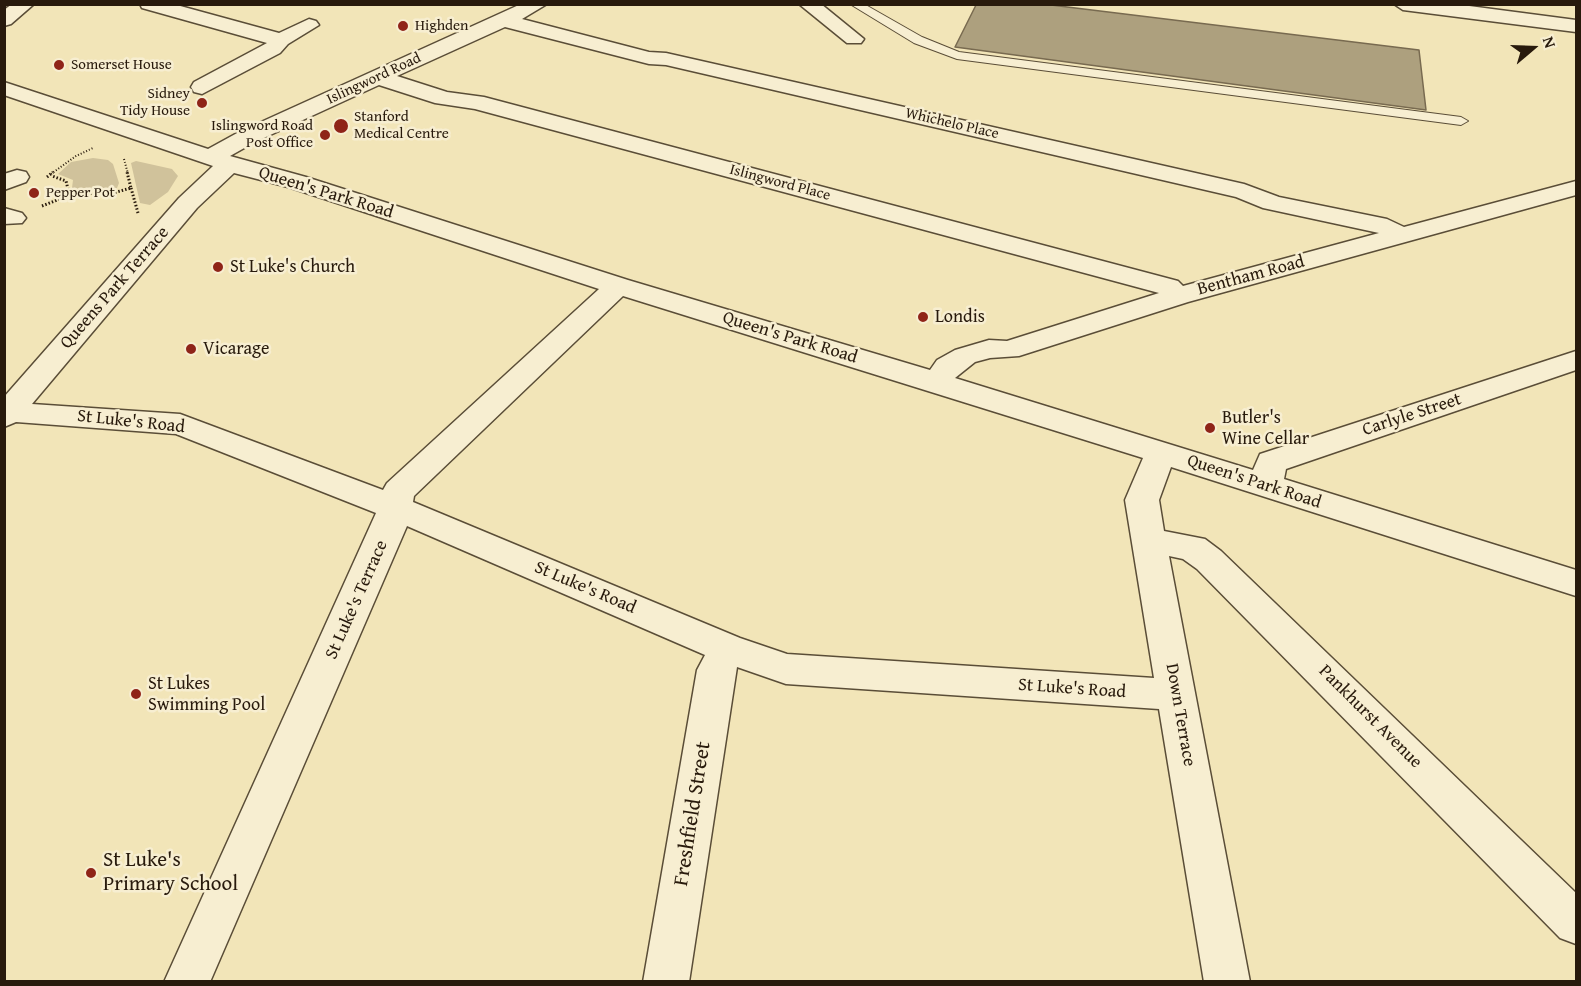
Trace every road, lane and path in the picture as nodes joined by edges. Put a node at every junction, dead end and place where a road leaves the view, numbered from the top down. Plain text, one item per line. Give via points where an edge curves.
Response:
1 (25, 4) edge
2 (149, 4) edge
3 (538, 4) edge
4 (808, 4) edge
5 (855, 4) edge
6 (1403, 4) edge
7 (4, 20) edge
8 (502, 20) junction
9 (309, 25) dead end
10 (1576, 26) edge
11 (854, 39) dead end
12 (281, 40) junction
13 (378, 78) junction
14 (202, 87) dead end
15 (4, 88) edge
16 (1461, 121) dead end
17 (164, 141) junction
18 (101, 145) dead end
19 (119, 155) dead end
20 (124, 159) junction
21 (221, 160) junction
22 (52, 176) junction
23 (11, 180) edge
24 (131, 188) junction
25 (1576, 188) edge
26 (66, 194) junction
27 (147, 212) dead end
28 (9, 217) edge
29 (1400, 236) junction
30 (618, 286) junction
31 (1178, 296) junction
32 (1576, 360) edge
33 (936, 382) junction
34 (7, 414) edge
35 (1162, 452) junction
36 (1266, 487) junction
37 (394, 507) junction
38 (1147, 540) junction
39 (1576, 583) edge
40 (727, 648) junction
41 (1176, 695) junction
42 (1576, 923) edge
43 (187, 981) edge
44 (666, 981) edge
45 (1227, 981) edge

1 - 7 street
2 - 12 street
3 - 8 street, Islingword Road
4 - 11 street
5 - 16 lane via 918,40 957,56
6 - 10 street
8 - 13 street, Islingword Road
8 - 29 street, Whichelo Place via 649,58 678,61 1244,191 1272,203 1387,227
9 - 12 street
12 - 14 street via 273,49
13 - 21 street, Islingword Road via 247,137
13 - 31 street, Islingword Place via 1168,287
15 - 17 street, Queen's Park Road
17 - 20 path
17 - 21 street, Queen's Park Road
18 - 22 path via 76,156
19 - 20 path
20 - 24 path
21 - 30 street, Queen's Park Road
21 - 34 street, Queens Park Terrace
22 - 23 path
22 - 26 path via 67,182
24 - 26 path via 113,193
24 - 27 path via 135,209 140,216
25 - 29 street, Bentham Road
26 - 28 path via 52,203
29 - 31 street, Bentham Road
30 - 33 street, Queen's Park Road
30 - 37 street, St Luke's Terrace via 411,478 399,491
31 - 33 street, Bentham Road via 1009,350 989,349 965,356 946,367
32 - 36 street, Carlyle Street via 1271,462
33 - 35 street, Queen's Park Road
34 - 37 street, St Luke's Road via 180,424
35 - 36 street, Queen's Park Road
35 - 38 street, Down Terrace via 1142,500
36 - 39 street, Queen's Park Road
37 - 40 street, St Luke's Road
37 - 43 street, St Luke's Terrace via 380,548
38 - 41 street, Down Terrace
38 - 42 street, Pankhurst Avenue via 1193,548 1209,560
40 - 41 street, St Luke's Road via 764,663 806,671
40 - 44 street, Freshfield Street via 716,670
41 - 45 street, Down Terrace

